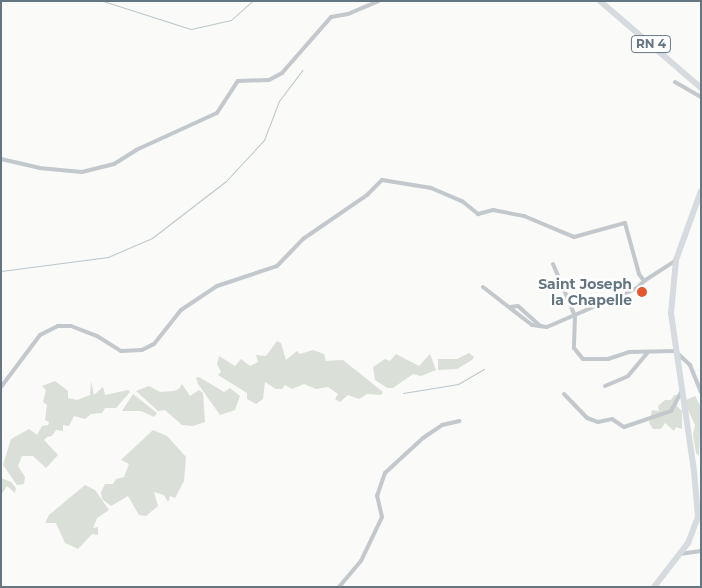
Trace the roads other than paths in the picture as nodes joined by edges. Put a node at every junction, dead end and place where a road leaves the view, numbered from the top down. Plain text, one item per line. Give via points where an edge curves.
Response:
1 (378, 1) edge
2 (600, 1) edge
3 (675, 82) dead end
4 (701, 88) edge
5 (701, 97) edge
6 (1, 159) edge
7 (701, 191) edge
8 (676, 260) junction
9 (553, 264) dead end
10 (644, 281) junction
11 (482, 287) dead end
12 (575, 316) junction
13 (675, 351) junction
14 (648, 353) junction
15 (605, 386) dead end
16 (1, 387) edge
17 (681, 390) junction
18 (701, 392) edge
19 (564, 394) dead end
20 (460, 421) dead end
21 (701, 551) edge
22 (680, 554) junction
23 (339, 587) edge
24 (654, 587) edge

1 - 6 street via 331,18 282,73 269,80 238,81 217,113 114,164 82,172 39,168
2 - 4 main road, RN 4
3 - 5 street
7 - 8 main road
8 - 10 street
8 - 13 main road via 670,312
9 - 12 street
10 - 12 street via 637,288
10 - 16 street via 639,274 625,223 574,237 524,216 493,210 478,214 462,200 431,188 382,180 360,200 303,239 277,266 217,286 181,310 154,344 142,350 121,351 71,326 58,326 40,335
11 - 12 street via 526,321 540,326 554,326
12 - 14 street via 574,348 583,359 608,359 629,352
13 - 14 street
13 - 17 main road
13 - 18 street via 690,365
14 - 15 street via 628,376
17 - 19 street via 671,411 624,427 612,419 598,422 587,418
17 - 22 main road via 698,505 693,532
20 - 23 street via 442,425 423,438 385,473 377,496 382,517 361,560
21 - 22 street
22 - 24 main road

